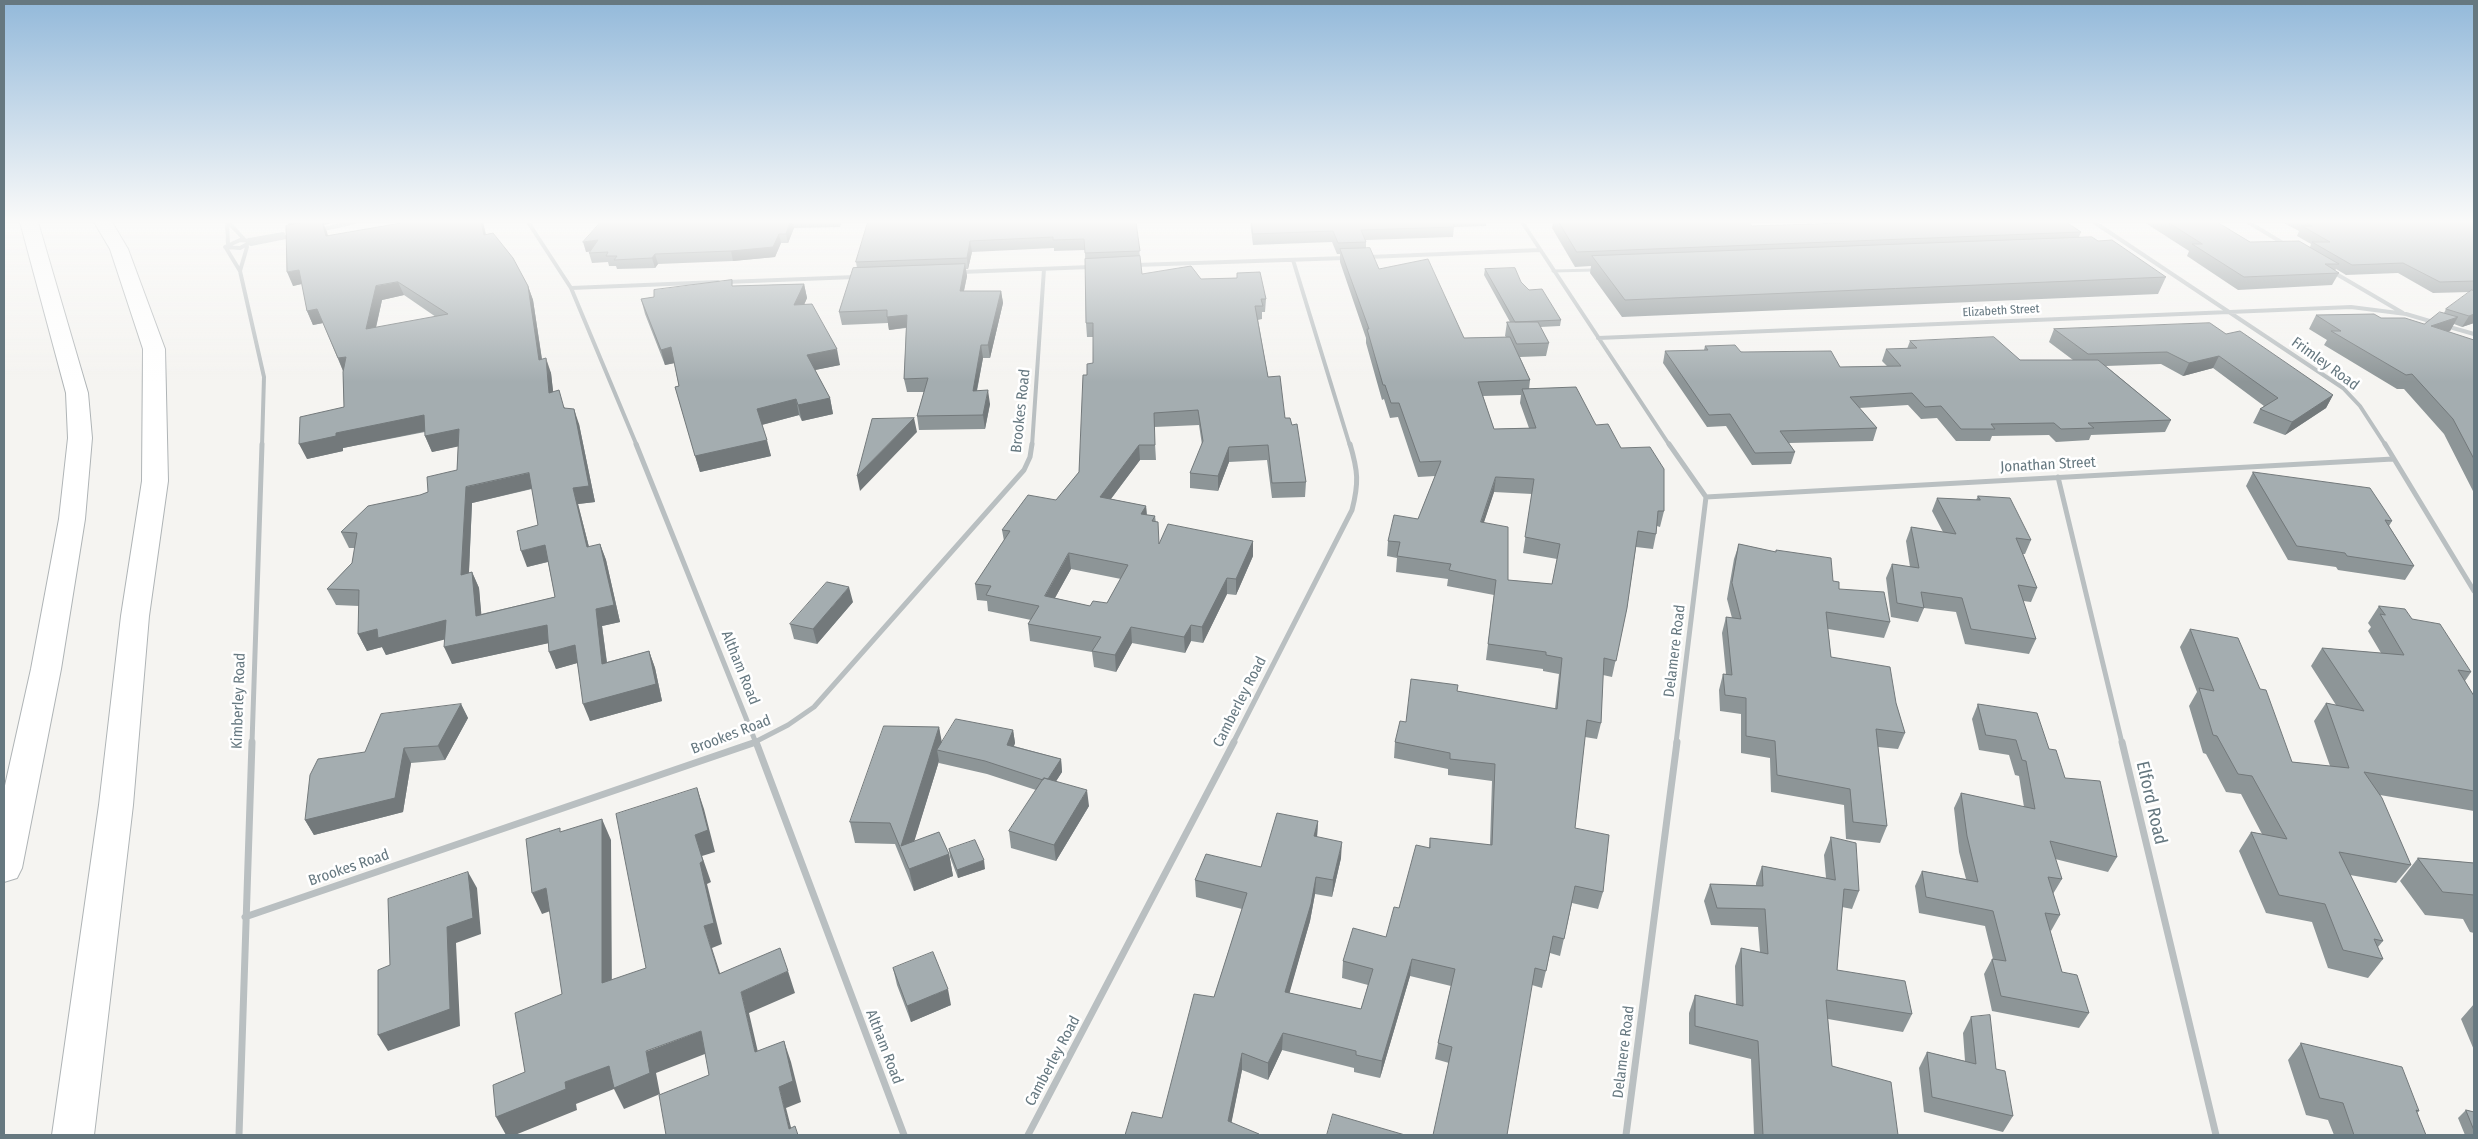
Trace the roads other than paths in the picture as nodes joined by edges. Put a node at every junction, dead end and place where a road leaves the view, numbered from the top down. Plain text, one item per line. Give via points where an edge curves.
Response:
1 (44, 275) edge
2 (128, 275) edge
3 (241, 275) edge
4 (563, 275) edge
5 (1044, 275) edge
6 (1298, 275) edge
7 (1556, 275) edge
8 (2174, 275) edge
9 (2339, 275) edge
10 (857, 276) edge
11 (571, 288) junction
12 (2228, 311) junction
13 (2406, 314) junction
14 (2474, 334) edge
15 (1598, 338) junction
16 (2392, 459) junction
17 (2058, 477) junction
18 (1706, 497) junction
19 (2474, 591) edge
20 (756, 742) junction
21 (4, 868) edge
22 (245, 917) junction
23 (73, 1135) edge
24 (239, 1135) edge
25 (904, 1135) edge
26 (1028, 1135) edge
27 (1626, 1135) edge
28 (2216, 1135) edge

1 - 21 highway via 77,393 80,438 72,519 46,669
2 - 23 highway via 154,349 155,481 135,616 116,805
3 - 22 street, Kimberley Road via 264,377
4 - 11 street, Altham Road
5 - 20 street, Brookes Road via 1032,442 1024,470 814,707
6 - 26 street, Camberley Road via 1357,464 1358,488 1352,510
7 - 15 street
8 - 12 street, Frimley Road
9 - 13 street
10 - 11 street
11 - 20 street, Altham Road
12 - 13 street, Elizabeth Street via 2351,307
12 - 15 street, Elizabeth Street
12 - 16 street, Frimley Road via 2343,388 2360,406
13 - 14 street
15 - 18 street
16 - 17 street, Jonathan Street
16 - 19 street, Frimley Road
17 - 18 street, Jonathan Street
17 - 28 street, Elford Road
18 - 27 street, Delamere Road
20 - 22 street, Brookes Road
20 - 25 street, Altham Road
22 - 24 street, Kimberley Road

